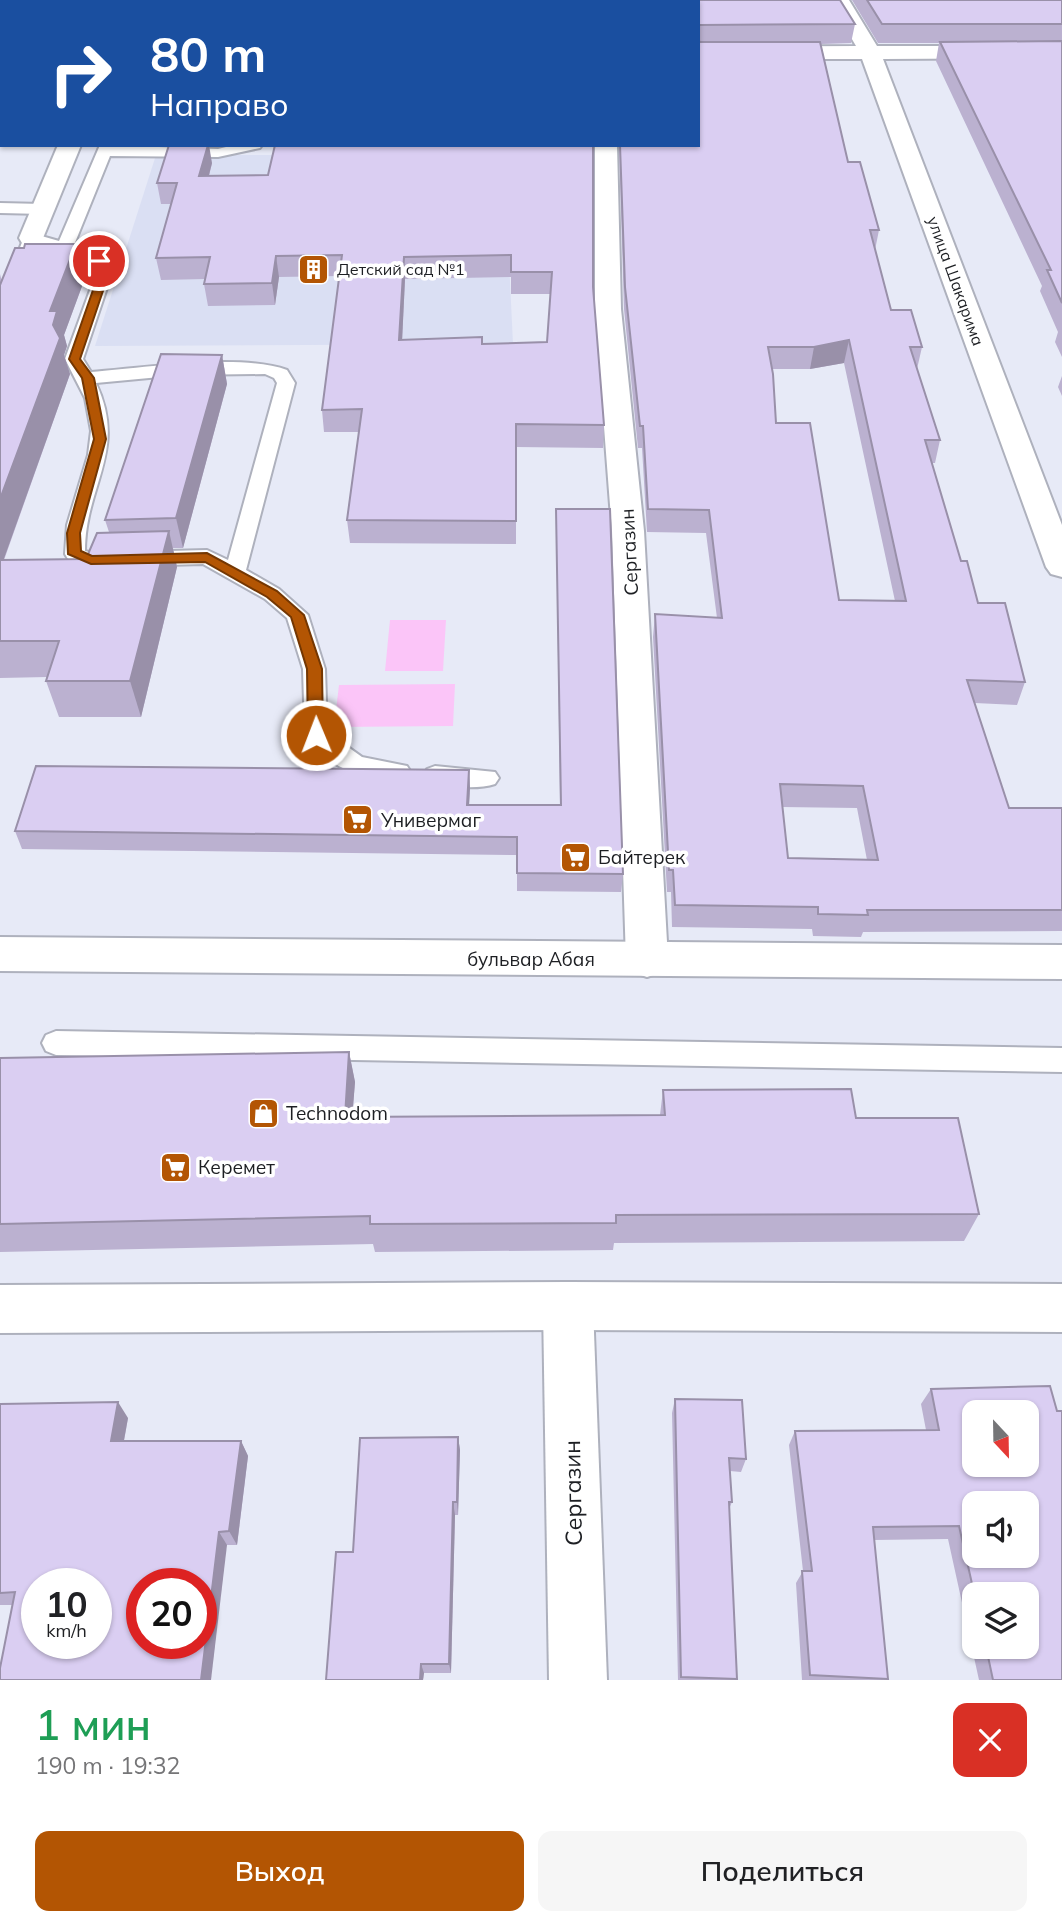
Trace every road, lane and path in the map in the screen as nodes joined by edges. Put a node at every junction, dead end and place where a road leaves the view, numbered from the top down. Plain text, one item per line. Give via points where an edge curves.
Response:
1 (839, 0) edge
2 (1062, 51) edge
3 (870, 52) junction
4 (700, 53) edge
5 (69, 147) edge
6 (244, 147) edge
7 (606, 147) edge
8 (106, 149) edge
9 (0, 208) edge
10 (43, 209) junction
11 (30, 238) junction
12 (65, 247) junction
13 (0, 319) edge
14 (88, 378) junction
15 (1062, 567) edge
16 (235, 573) junction
17 (367, 769) junction
18 (326, 770) edge
19 (487, 778) dead end
20 (0, 954) edge
21 (647, 960) junction
22 (1062, 962) edge
23 (57, 1043) dead end
24 (1062, 1060) edge
25 (568, 1306) junction
26 (1062, 1308) edge
27 (0, 1309) edge
28 (578, 1680) edge

1 - 3 street, улица Шакарима
2 - 3 street
3 - 4 street
3 - 15 street, улица Шакарима
5 - 10 street
6 - 8 lane via 218,152
7 - 21 street, Сергазин via 608,309 628,531
8 - 12 lane
9 - 10 lane
10 - 11 street
11 - 12 lane
11 - 13 lane
12 - 14 lane via 91,256 105,270 74,359
14 - 16 lane via 100,439 74,533 75,554 91,560 207,558
14 - 16 lane via 181,370 267,369 281,374 286,383
16 - 17 lane via 297,615 314,669 316,735 338,757
17 - 18 lane
17 - 19 lane
20 - 21 street, бульвар Абая
21 - 22 street, бульвар Абая
23 - 24 lane
25 - 26 street
25 - 27 street
25 - 28 street, Сергазин

